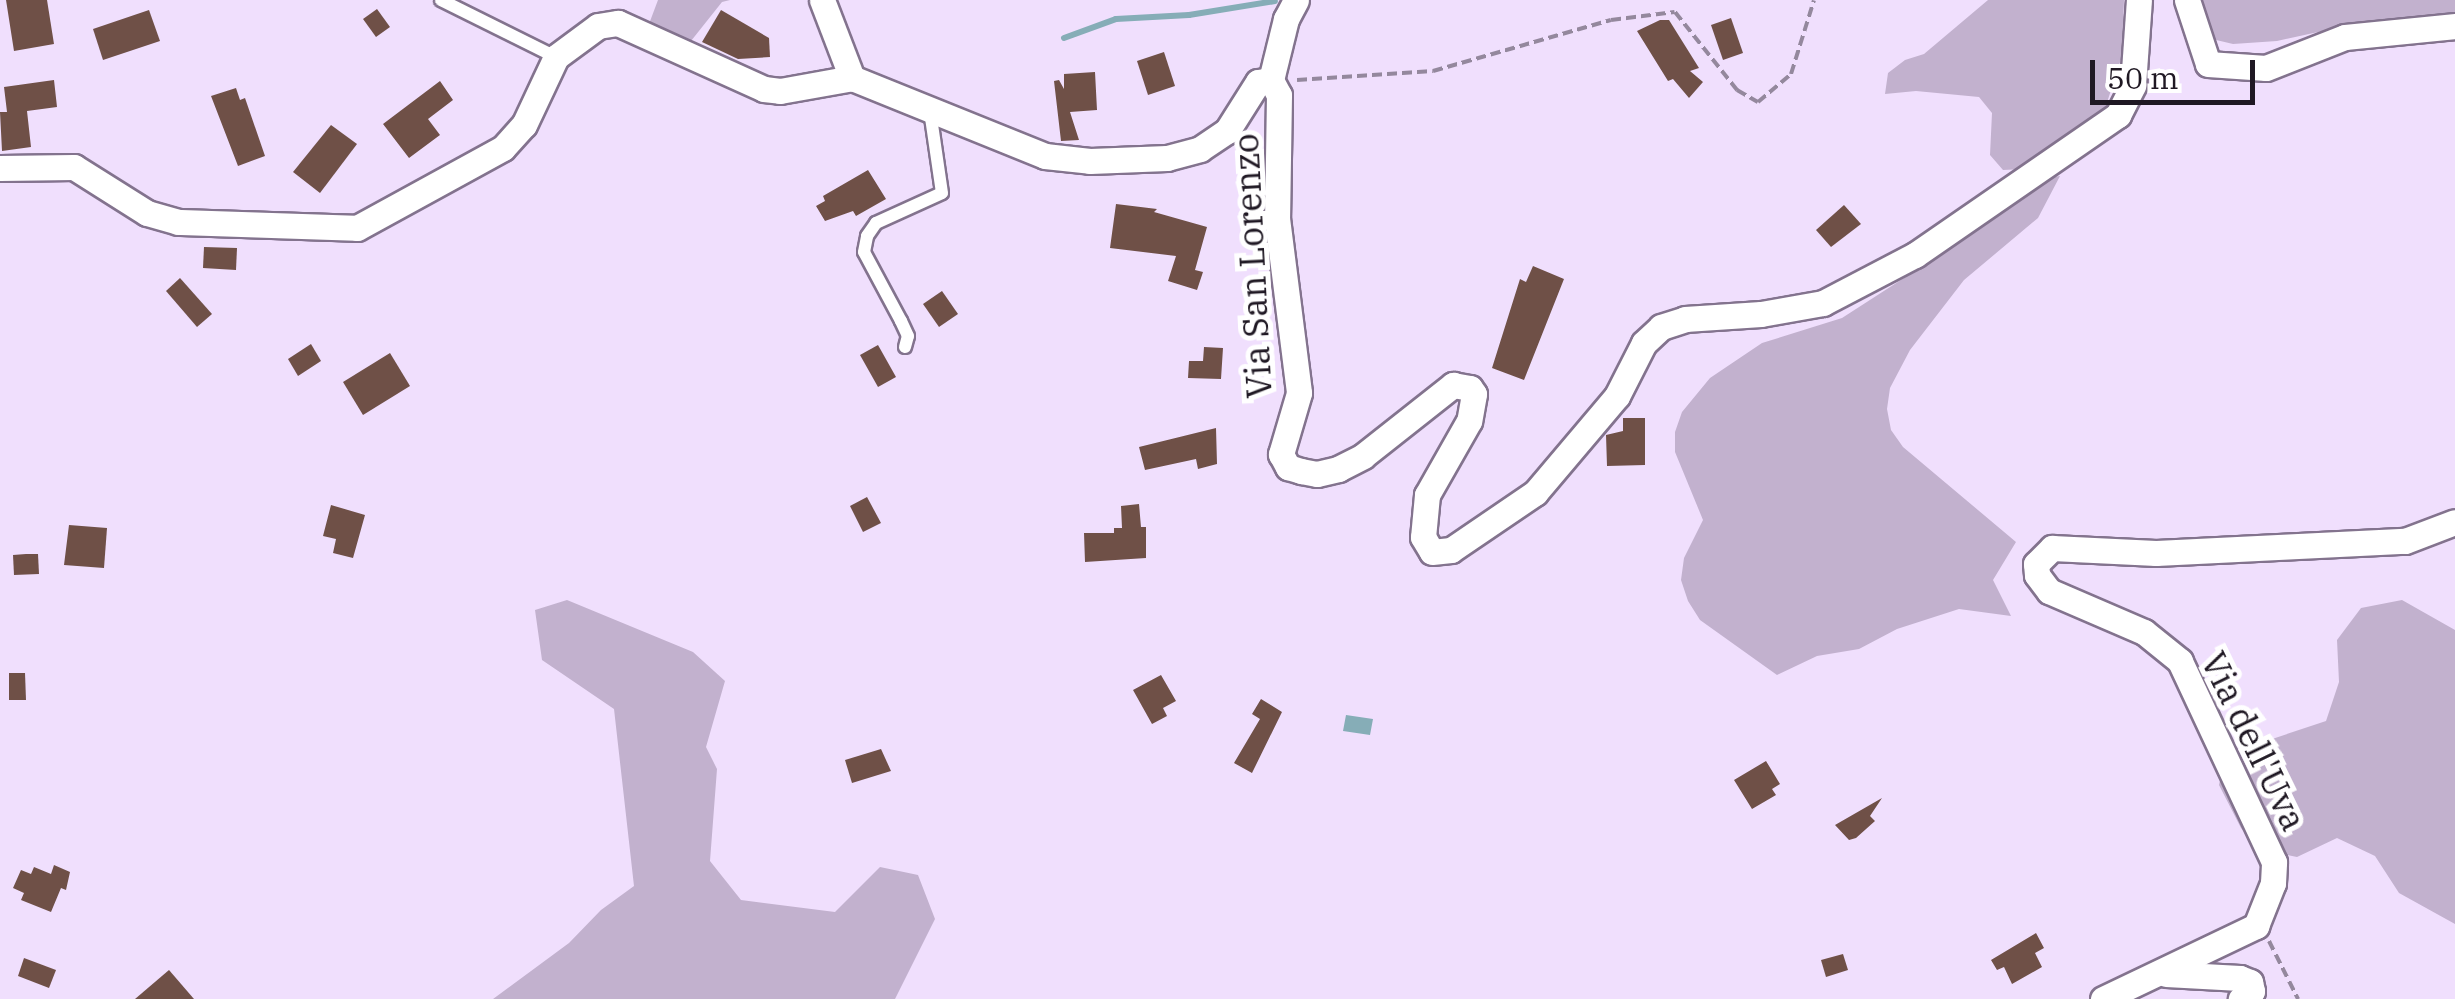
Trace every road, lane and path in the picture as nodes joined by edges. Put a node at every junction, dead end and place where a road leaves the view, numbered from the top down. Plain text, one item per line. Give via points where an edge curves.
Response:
1 (441, 0) edge
2 (822, 0) edge
3 (1296, 0) edge
4 (1814, 0) edge
5 (2139, 0) edge
6 (2187, 0) edge
7 (2455, 26) edge
8 (556, 56) junction
9 (852, 78) junction
10 (1271, 80) junction
11 (930, 111) junction
12 (0, 168) edge
13 (904, 347) dead end
14 (2455, 522) edge
15 (2256, 926) junction
16 (2161, 974) junction
17 (2103, 999) edge
18 (2242, 999) edge
19 (2298, 999) edge

1 - 8 lane
2 - 9 street
3 - 10 street
4 - 10 path via 1791,74 1758,102 1737,90 1675,12 1611,20 1434,71
5 - 10 street, Via San Lorenzo via 2132,85 2118,115 1915,255 1824,304 1661,327 1644,342 1617,396 1535,493 1452,550 1432,552 1423,537 1427,496 1468,421 1470,388 1453,385 1338,469 1302,471 1288,467 1282,454 1299,394 1277,218 1279,95
6 - 7 street via 2208,64 2266,68 2346,37
8 - 9 street via 598,26 618,23 764,89
8 - 12 street via 524,126 503,148 357,228 178,222 147,213 74,167
9 - 11 street, Via San Lorenzo
10 - 11 street, Via San Lorenzo via 1258,82 1226,131 1200,150 1167,158 1045,156
11 - 13 lane via 942,193 876,223 864,252 908,336
14 - 15 street, Via dell'Uva via 2406,542 2156,554 2052,548 2036,564 2049,590 2144,632 2180,661 2274,862
15 - 16 street
15 - 19 path
16 - 17 street
16 - 18 street via 2240,978 2252,991

